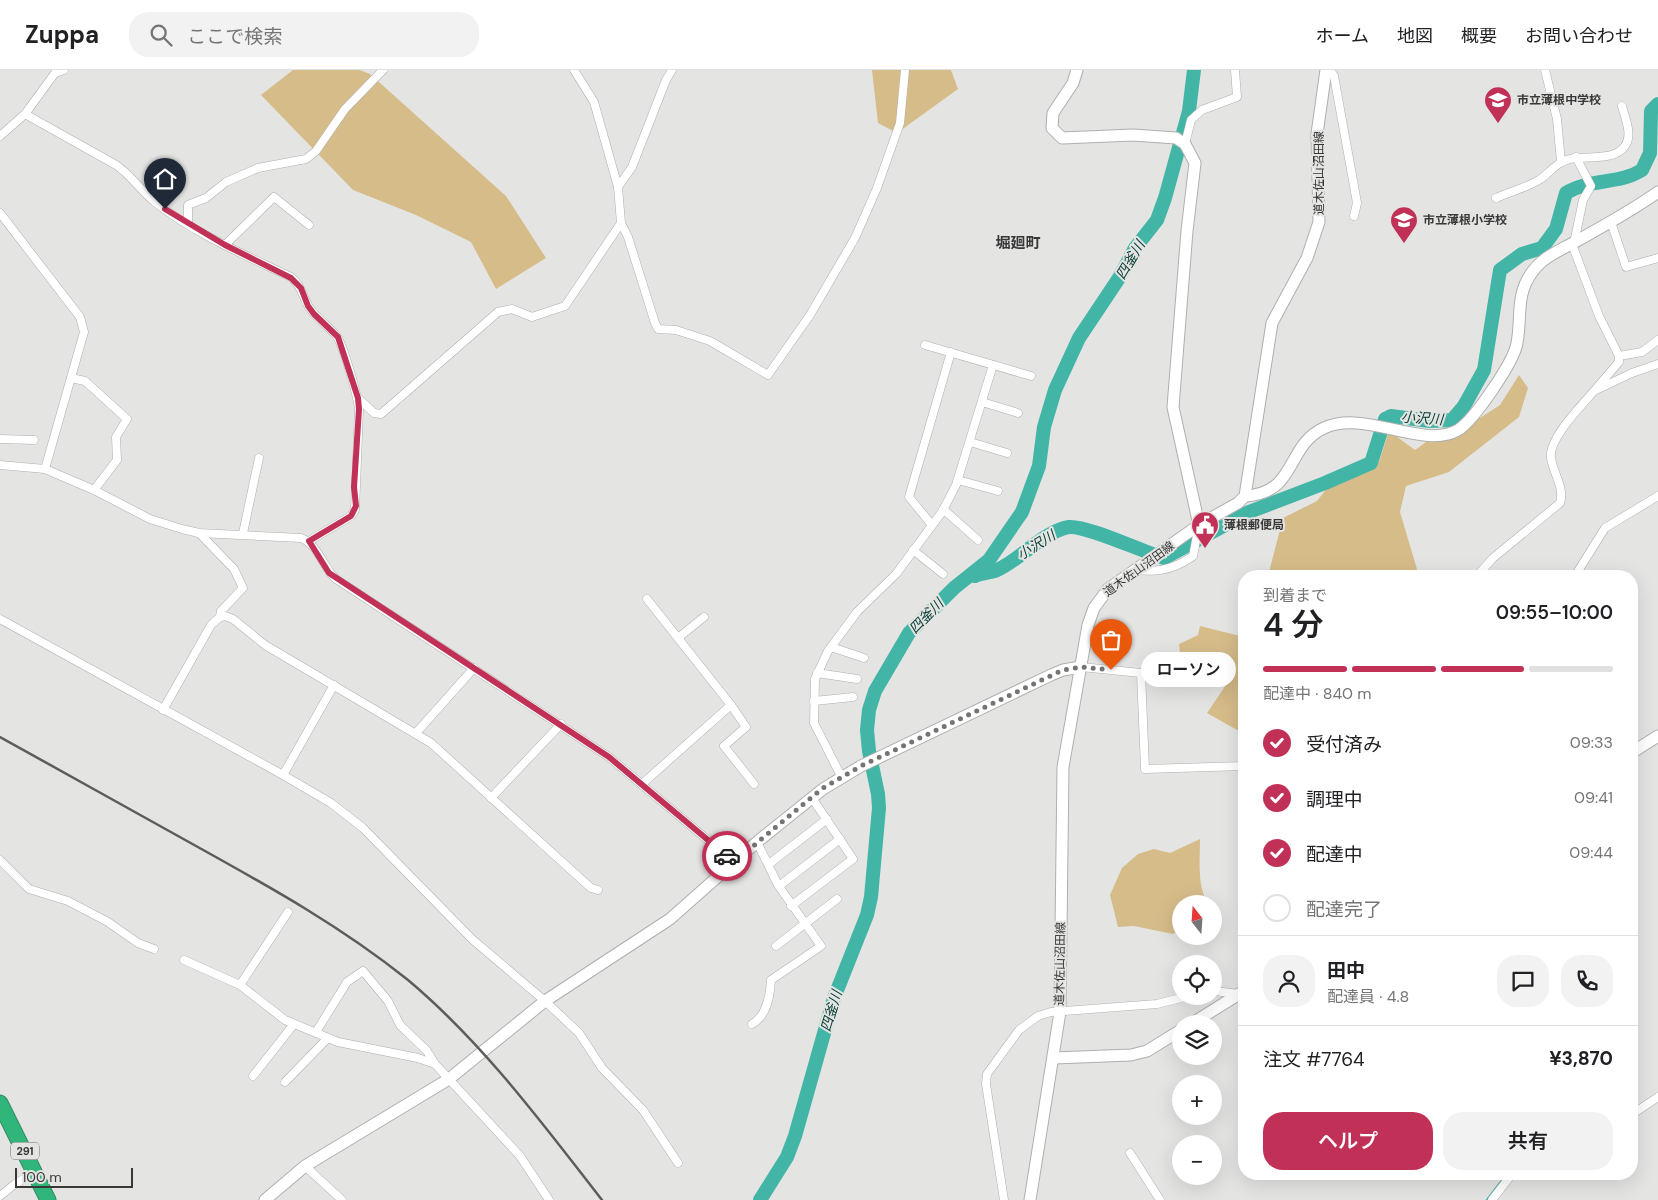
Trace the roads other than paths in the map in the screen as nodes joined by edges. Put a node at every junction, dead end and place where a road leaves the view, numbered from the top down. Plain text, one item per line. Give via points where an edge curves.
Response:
1 (64, 70) edge
2 (382, 70) edge
3 (574, 70) edge
4 (672, 70) edge
5 (905, 70) edge
6 (1077, 70) edge
7 (1235, 70) edge
8 (1328, 70) edge
9 (1545, 70) edge
10 (1622, 106) dead end
11 (25, 114) junction
12 (0, 136) edge
13 (1185, 144) junction
14 (1576, 157) junction
15 (1561, 162) junction
16 (618, 187) junction
17 (1658, 192) edge
18 (1496, 198) dead end
19 (0, 213) edge
20 (1354, 216) dead end
21 (1611, 222) junction
22 (621, 223) junction
23 (188, 224) junction
24 (308, 225) dead end
25 (1573, 243) junction
26 (225, 245) junction
27 (1658, 258) edge
28 (1658, 340) edge
29 (926, 344) dead end
30 (951, 352) junction
31 (1619, 356) junction
32 (1658, 364) edge
33 (993, 365) junction
34 (1031, 376) dead end
35 (71, 378) junction
36 (1594, 391) junction
37 (358, 398) junction
38 (982, 402) junction
39 (1018, 413) dead end
40 (0, 439) edge
41 (34, 440) dead end
42 (970, 442) junction
43 (1007, 453) dead end
44 (259, 458) dead end
45 (1, 466) edge
46 (45, 470) junction
47 (958, 480) junction
48 (94, 490) junction
49 (998, 492) dead end
50 (1245, 496) junction
51 (1658, 496) edge
52 (943, 510) junction
53 (932, 525) junction
54 (1198, 527) junction
55 (200, 533) junction
56 (243, 533) junction
57 (978, 540) dead end
58 (309, 541) junction
59 (913, 550) junction
60 (1136, 569) junction
61 (1482, 570) edge
62 (1579, 570) edge
63 (943, 574) dead end
64 (647, 599) dead end
65 (220, 617) junction
66 (704, 617) dead end
67 (0, 619) edge
68 (678, 638) junction
69 (831, 647) junction
70 (864, 658) dead end
71 (1081, 667) junction
72 (474, 668) junction
73 (818, 673) junction
74 (857, 679) dead end
75 (334, 685) junction
76 (854, 697) dead end
77 (814, 701) junction
78 (731, 705) junction
79 (163, 710) junction
80 (561, 724) junction
81 (416, 733) junction
82 (1658, 736) edge
83 (1638, 749) edge
84 (1238, 766) edge
85 (283, 775) junction
86 (842, 778) junction
87 (642, 784) junction
88 (754, 784) dead end
89 (491, 798) junction
90 (812, 798) junction
91 (827, 819) junction
92 (840, 839) junction
93 (756, 842) junction
94 (0, 860) edge
95 (734, 862) junction
96 (769, 864) junction
97 (779, 886) junction
98 (598, 890) dead end
99 (838, 899) dead end
100 (791, 906) junction
101 (288, 912) dead end
102 (805, 924) junction
103 (776, 946) dead end
104 (154, 949) dead end
105 (184, 960) dead end
106 (240, 985) junction
107 (1222, 992) edge
108 (1238, 993) edge
109 (1238, 995) edge
110 (546, 1000) junction
111 (1172, 1000) edge
112 (1060, 1012) junction
113 (1206, 1015) edge
114 (294, 1024) junction
115 (752, 1024) dead end
116 (316, 1032) junction
117 (1172, 1036) edge
118 (328, 1038) junction
119 (1054, 1058) junction
120 (435, 1064) junction
121 (254, 1076) dead end
122 (449, 1080) junction
123 (284, 1082) dead end
124 (1658, 1098) edge
125 (0, 1103) edge
126 (1638, 1111) edge
127 (1130, 1153) dead end
128 (678, 1163) dead end
129 (304, 1166) junction
130 (35, 1172) junction
131 (1507, 1180) edge
132 (0, 1196) edge
133 (48, 1200) edge
134 (265, 1200) edge
135 (342, 1200) edge
136 (549, 1200) edge
137 (1004, 1200) edge
138 (1030, 1200) edge
139 (1160, 1200) edge
140 (1492, 1200) edge

1 - 11 street via 55,74
2 - 23 street via 345,109 312,154 295,162 258,168 226,182 206,198 188,205
3 - 16 street via 594,102
4 - 16 street via 632,168
5 - 22 street via 900,123 855,238 810,315 768,375 710,341 658,328
6 - 13 street via 1073,83 1052,113 1052,128 1062,138 1152,136 1176,138
7 - 13 street via 1237,96 1202,110 1191,120
8 - 20 street via 1334,76 1354,186 1357,203
8 - 50 street, 道木佐山沼田線 via 1317,134 1319,222 1307,258 1272,323
9 - 15 street via 1558,119
10 - 14 street via 1628,128 1626,146 1610,155
11 - 12 street
11 - 23 street via 127,172 154,202
13 - 54 street via 1195,163 1173,407
14 - 15 street
14 - 25 street via 1591,186 1582,200
15 - 18 street via 1538,181
16 - 22 street
17 - 21 street
19 - 35 street via 84,325
21 - 25 street
21 - 27 street via 1626,267
22 - 37 street via 562,308 532,318 512,309 498,312 381,414 374,413
23 - 26 street
24 - 26 street via 274,197
25 - 31 street via 1599,316
25 - 50 street via 1543,261 1526,281 1518,306 1516,350 1498,381 1460,429 1441,435 1351,422 1329,426 1307,440 1279,484 1257,496
26 - 37 street via 297,282 311,310 338,337
28 - 31 street via 1642,352
29 - 30 street
30 - 33 street
30 - 53 street via 909,498
31 - 36 street via 1619,362
32 - 36 street
33 - 34 street
33 - 38 street
35 - 46 street
35 - 48 street via 85,380 127,419 116,436 117,460
36 - 61 street via 1563,427 1551,450 1562,493 1560,502
37 - 58 street via 360,423 355,510 351,516
38 - 39 street
38 - 42 street
40 - 41 street
42 - 43 street
42 - 47 street
44 - 56 street
45 - 46 street
46 - 48 street
47 - 49 street
47 - 52 street
48 - 55 street via 150,519
50 - 54 street, 道木佐山沼田線
51 - 62 street via 1605,528
52 - 53 street
52 - 57 street
53 - 59 street
54 - 60 street, 道木佐山沼田線
54 - 60 street via 1193,556 1181,564 1147,572
55 - 56 street
55 - 65 street via 234,569 244,588
56 - 58 street
58 - 72 street via 336,580
59 - 63 street
59 - 69 street via 896,574 856,612
60 - 71 street, 道木佐山沼田線 via 1108,589 1094,608
64 - 68 street
65 - 75 street via 233,619 265,645
65 - 79 street via 207,631
66 - 68 street
67 - 79 street
68 - 78 street
69 - 70 street
69 - 73 street
71 - 84 street via 1141,673 1144,769
71 - 86 street via 1057,672
71 - 112 street, 道木佐山沼田線 via 1063,767
72 - 80 street
72 - 81 street
73 - 74 street
73 - 77 street
75 - 81 street
75 - 85 street
76 - 77 street
77 - 86 street via 814,723
78 - 87 street
78 - 88 street via 746,727 724,746
79 - 85 street
80 - 87 street
80 - 89 street
81 - 89 street via 442,752
82 - 83 street
85 - 110 street via 331,803 363,828 473,940
86 - 90 street
87 - 95 street
89 - 98 street via 591,888
90 - 91 street
90 - 93 street
91 - 92 street
91 - 96 street
92 - 97 street
92 - 100 street via 853,859
93 - 95 street
93 - 96 street
94 - 104 street via 29,889 68,901 108,922 138,944
95 - 110 street via 670,919
96 - 97 street
97 - 100 street
99 - 102 street
100 - 102 street
101 - 106 street
102 - 103 street
102 - 115 street via 821,946 771,980 770,998 758,1021
105 - 106 street
106 - 114 street via 268,1009
107 - 108 street
109 - 113 street
110 - 122 street
110 - 128 street via 579,1033 602,1068 643,1110
111 - 112 street
112 - 119 street, 道木佐山沼田線
112 - 137 street via 1038,1016 1026,1023 987,1074
114 - 116 street
114 - 121 street
116 - 118 street
116 - 120 street via 347,982 363,971 388,1001 400,1025 427,1051
117 - 119 street via 1147,1051 1131,1055
118 - 120 street
118 - 123 street
119 - 138 street, 道木佐山沼田線
120 - 122 street
122 - 129 street
122 - 136 street via 520,1156
124 - 126 street
125 - 130 highway, 291
127 - 139 street
129 - 134 street
129 - 135 street
130 - 132 street
130 - 133 highway, 291
131 - 140 street

